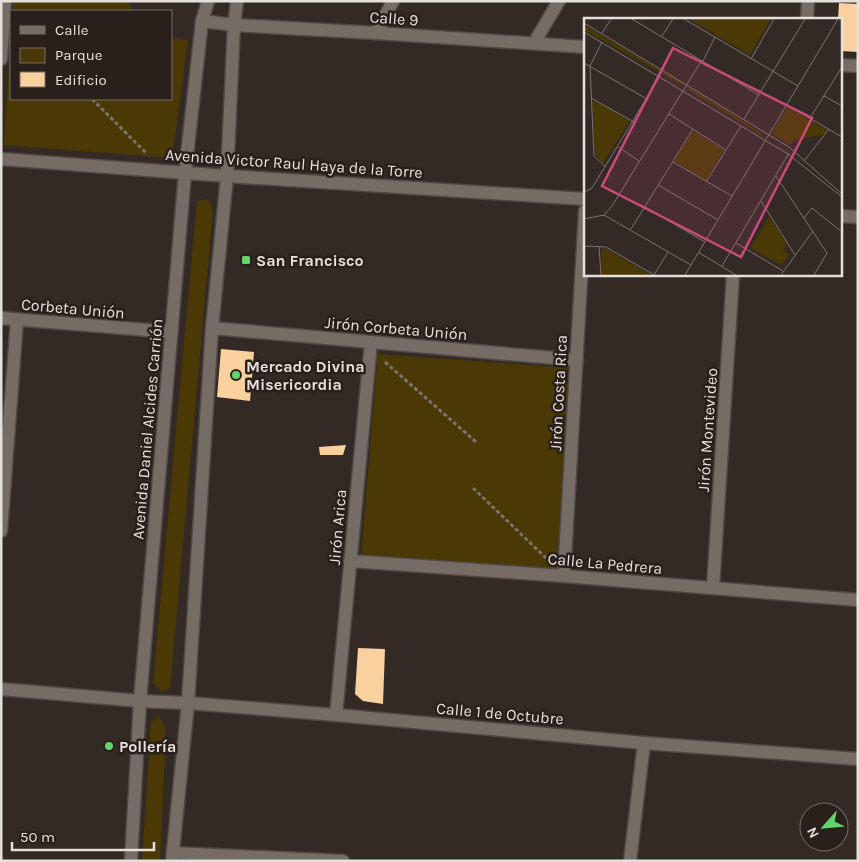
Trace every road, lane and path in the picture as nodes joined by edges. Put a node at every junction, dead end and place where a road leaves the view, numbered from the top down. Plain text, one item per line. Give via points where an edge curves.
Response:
1 (208, 1) edge
2 (237, 1) edge
3 (393, 1) edge
4 (559, 1) edge
5 (808, 1) edge
6 (4, 7) edge
7 (807, 18) edge
8 (202, 21) junction
9 (234, 25) junction
10 (376, 33) junction
11 (534, 44) junction
12 (584, 47) edge
13 (1, 59) edge
14 (842, 65) edge
15 (858, 66) edge
16 (93, 100) edge
17 (1, 159) edge
18 (163, 170) junction
19 (185, 173) junction
20 (227, 176) junction
21 (584, 199) edge
22 (842, 216) edge
23 (858, 217) edge
24 (584, 228) edge
25 (733, 275) edge
26 (1, 318) edge
27 (17, 320) junction
28 (212, 328) junction
29 (172, 332) junction
30 (371, 342) junction
31 (576, 360) junction
32 (476, 442) dead end
33 (473, 488) dead end
34 (1, 531) edge
35 (350, 561) junction
36 (564, 576) junction
37 (713, 588) junction
38 (858, 600) edge
39 (1, 689) edge
40 (140, 701) junction
41 (188, 703) junction
42 (336, 715) junction
43 (644, 743) junction
44 (858, 759) edge
45 (172, 857) edge
46 (318, 860) edge
47 (131, 861) edge
48 (343, 861) edge
49 (630, 861) edge

1 - 8 street, Avenida Daniel Alcides Carrión
2 - 9 street
3 - 10 street
4 - 11 street
5 - 7 street
6 - 13 street
8 - 9 street, Calle 9
8 - 19 street, Avenida Daniel Alcides Carrión
9 - 10 street, Calle 9
9 - 20 street
10 - 11 street, Calle 9
11 - 12 street, Calle 9
14 - 15 street
16 - 18 path
17 - 18 street, Avenida Victor Raul Haya de la Torre
18 - 19 street, Avenida Victor Raul Haya de la Torre
19 - 20 street, Avenida Victor Raul Haya de la Torre
19 - 29 street, Avenida Daniel Alcides Carrión
20 - 21 street, Avenida Victor Raul Haya de la Torre
20 - 28 street
22 - 23 street
24 - 31 street, Jirón Costa Rica
25 - 37 street, Jirón Montevideo
26 - 27 street, Corbeta Unión
27 - 29 street, Corbeta Unión
27 - 34 street
28 - 30 street, Jirón Corbeta Unión
28 - 41 street
29 - 40 street, Avenida Daniel Alcides Carrión
30 - 31 street, Jirón Corbeta Unión
30 - 32 path via 383,361
30 - 35 street, Jirón Arica
31 - 36 street, Jirón Costa Rica
33 - 36 path
35 - 36 street, Calle La Pedrera
35 - 42 street, Jirón Arica
36 - 37 street, Calle La Pedrera
37 - 38 street, Calle La Pedrera
39 - 40 street, Calle 1 de Octubre
40 - 41 street, Calle 1 de Octubre
40 - 47 street, Avenida Daniel Alcides Carrión
41 - 42 street, Calle 1 de Octubre
41 - 45 street
42 - 43 street, Calle 1 de Octubre
43 - 44 street, Calle 1 de Octubre
43 - 49 street
45 - 46 street
46 - 48 street

